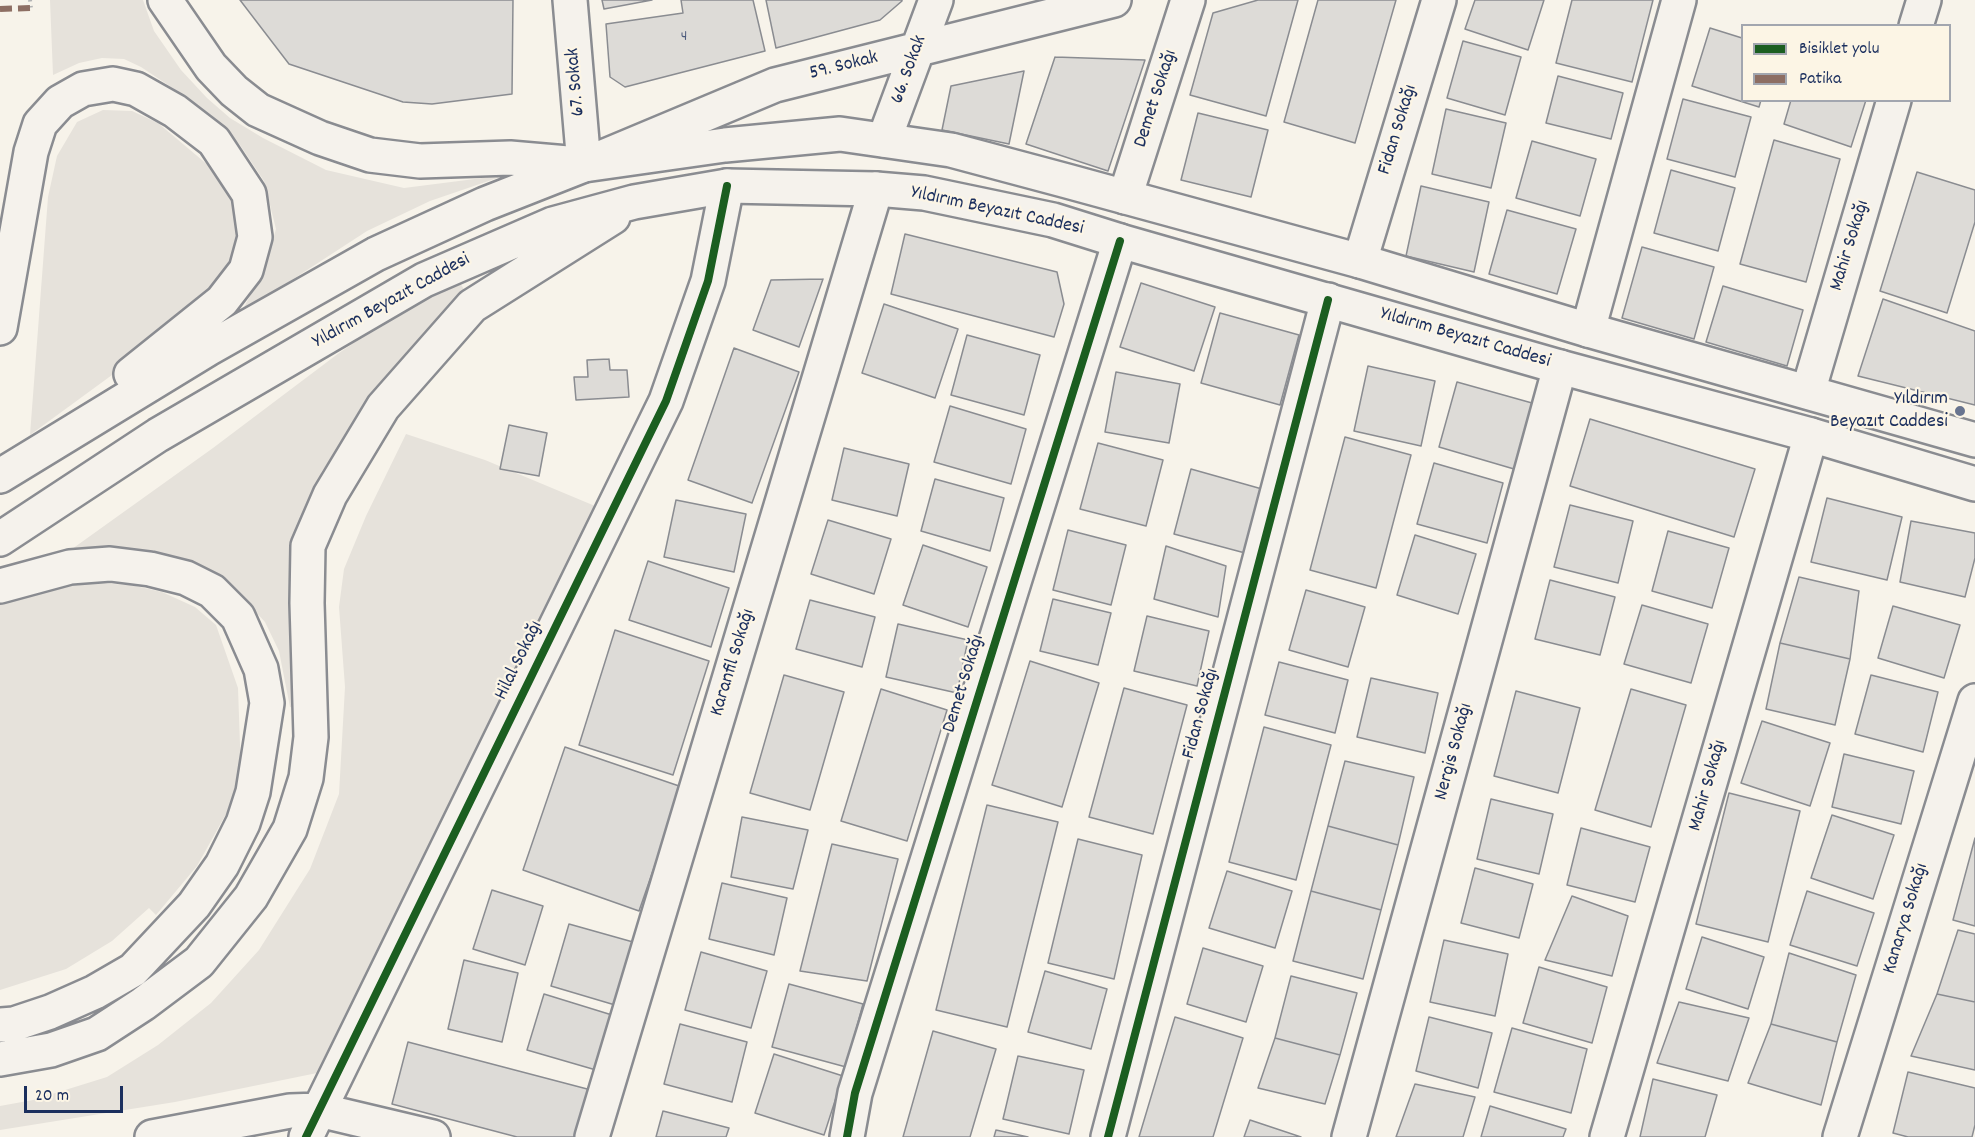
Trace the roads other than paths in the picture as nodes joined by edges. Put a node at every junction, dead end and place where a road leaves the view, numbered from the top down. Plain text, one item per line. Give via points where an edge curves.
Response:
1 (165, 0) edge
2 (570, 0) edge
3 (936, 0) edge
4 (1114, 0) edge
5 (1188, 0) edge
6 (1439, 0) edge
7 (1679, 0) edge
8 (1924, 0) edge
9 (1917, 24) edge
10 (919, 48) junction
11 (1893, 102) edge
12 (884, 140) junction
13 (584, 165) junction
14 (727, 186) junction
15 (876, 189) junction
16 (1125, 197) junction
17 (634, 202) junction
18 (1120, 241) junction
19 (1360, 261) junction
20 (1328, 300) junction
21 (0, 328) edge
22 (1588, 330) junction
23 (1560, 367) junction
24 (1808, 392) junction
25 (1811, 435) junction
26 (1975, 440) edge
27 (0, 476) edge
28 (1975, 484) edge
29 (0, 539) edge
30 (0, 586) edge
31 (1975, 702) edge
32 (0, 1024) edge
33 (0, 1059) edge
34 (312, 1124) edge
35 (363, 1130) edge
36 (152, 1137) edge
37 (433, 1137) edge
38 (592, 1137) edge
39 (847, 1137) edge
40 (1108, 1137) edge
41 (1349, 1137) edge
42 (1607, 1137) edge
43 (1840, 1137) edge

1 - 13 street via 211,67 234,91 258,110 320,138 370,155 420,161 510,158
2 - 13 street, 67. Sokak
3 - 10 street, 66. Sokak
4 - 10 street, 59. Sokak
5 - 16 street, Demet Sokağı
6 - 19 street, Fidan Sokağı
7 - 22 street
8 - 9 street
10 - 12 street, 66. Sokak
10 - 13 street, 59. Sokak via 775,84
11 - 24 street, Mahir Sokağı
12 - 13 street via 840,134
12 - 16 street via 951,150
13 - 27 street via 485,204 376,254 208,349
14 - 15 street, Yıldırım Beyazıt Caddesi
14 - 17 street, Yıldırım Beyazıt Caddesi
14 - 34 street, Hilal Sokağı via 708,281 666,401
15 - 18 street, Yıldırım Beyazıt Caddesi via 924,193 1053,220
15 - 38 street, Karanfil Sokağı
16 - 19 street
17 - 29 street, Yıldırım Beyazıt Caddesi via 553,224 424,280 158,435
17 - 33 street via 472,306 383,407 330,495 308,546 311,737 306,778 290,829 251,897 199,962 97,1034 51,1050
18 - 20 street, Yıldırım Beyazıt Caddesi
18 - 39 street, Demet Sokağı via 859,1082
19 - 22 street
20 - 23 street, Yıldırım Beyazıt Caddesi
20 - 40 street, Fidan Sokağı
21 - 27 street via 31,152 40,124 60,102 83,89 113,84 136,89 175,111 214,141 249,194 255,237 246,270 222,301 187,331 80,413 41,450
22 - 24 street
23 - 25 street, Yıldırım Beyazıt Caddesi
23 - 41 street, Nergis Sokağı
24 - 26 street
25 - 28 street, Yıldırım Beyazıt Caddesi
25 - 42 street, Mahir Sokağı
30 - 32 street via 70,567 110,564 186,578 212,591 238,617 261,669 267,703 253,792 243,823 222,865 194,905 133,970 50,1012 14,1024
31 - 43 street, Kanarya Sokağı
34 - 35 street
34 - 36 street via 290,1112
35 - 37 street

